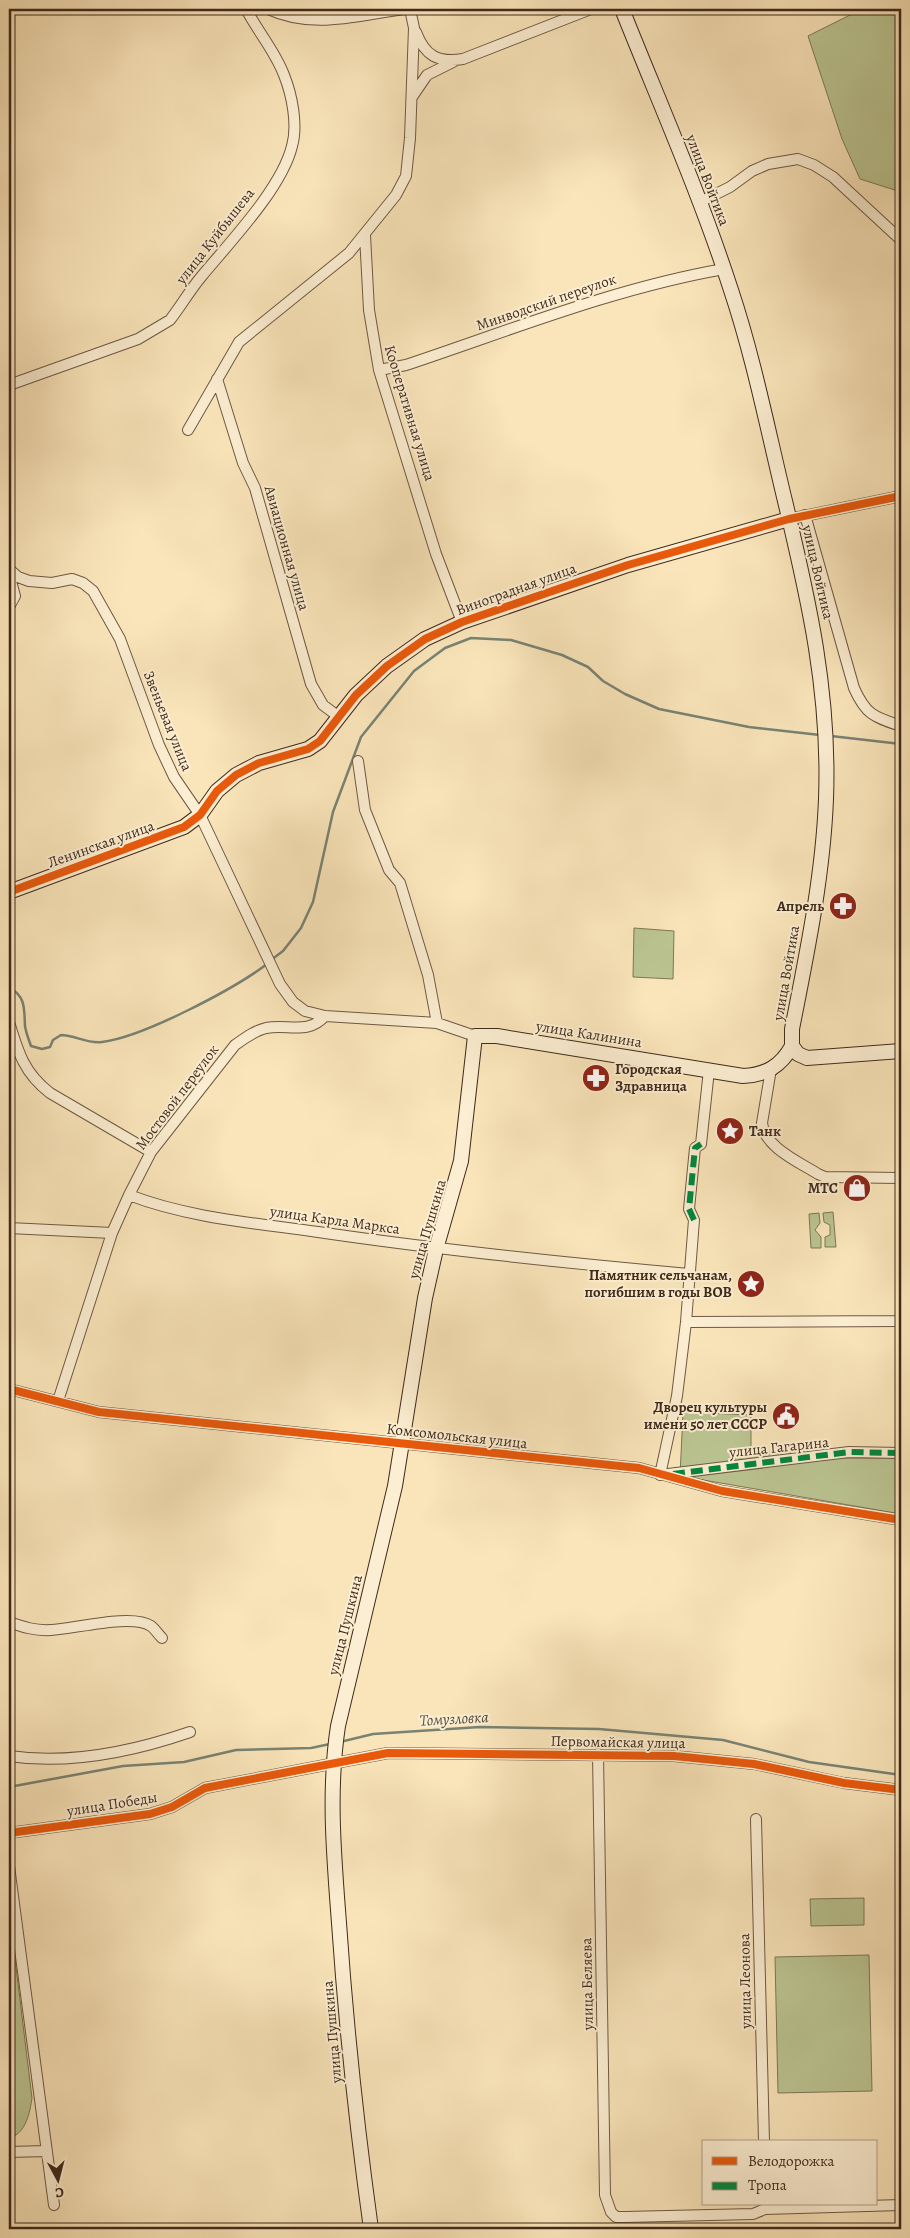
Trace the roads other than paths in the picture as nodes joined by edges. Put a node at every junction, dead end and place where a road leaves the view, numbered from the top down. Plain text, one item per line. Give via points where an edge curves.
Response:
1 (246, 9) edge
2 (268, 9) edge
3 (405, 9) edge
4 (410, 9) edge
5 (591, 9) edge
6 (622, 9) edge
7 (414, 28) junction
8 (463, 59) junction
9 (411, 97) junction
10 (700, 202) junction
11 (364, 235) junction
12 (901, 240) edge
13 (724, 269) junction
14 (379, 370) junction
15 (217, 379) junction
16 (9, 385) edge
17 (188, 430) dead end
18 (901, 496) edge
19 (805, 515) junction
20 (789, 519) junction
21 (9, 569) edge
22 (9, 574) edge
23 (9, 606) edge
24 (462, 622) junction
25 (339, 717) junction
26 (901, 726) edge
27 (358, 761) dead end
28 (200, 814) junction
29 (9, 892) edge
30 (276, 974) joint
31 (325, 1016) junction
32 (9, 1022) edge
33 (437, 1023) junction
34 (476, 1036) junction
35 (792, 1046) junction
36 (901, 1051) edge
37 (770, 1069) junction
38 (709, 1070) junction
39 (151, 1152) junction
40 (901, 1178) edge
41 (129, 1195) junction
42 (9, 1228) edge
43 (112, 1233) junction
44 (436, 1249) junction
45 (689, 1274) junction
46 (901, 1288) edge
47 (901, 1320) edge
48 (686, 1322) junction
49 (9, 1389) edge
50 (58, 1400) junction
51 (402, 1445) junction
52 (901, 1453) edge
53 (660, 1475) junction
54 (901, 1520) edge
55 (9, 1622) edge
56 (162, 1638) dead end
57 (190, 1732) dead end
58 (598, 1754) junction
59 (9, 1756) edge
60 (333, 1762) junction
61 (901, 1790) edge
62 (756, 1819) dead end
63 (9, 1833) edge
64 (9, 1866) edge
65 (764, 2140) edge
66 (46, 2151) junction
67 (9, 2152) edge
68 (54, 2205) dead end
69 (878, 2205) edge
70 (901, 2205) edge
71 (765, 2206) edge
72 (371, 2229) edge

1 - 16 street, улица Куйбышева via 277,58 285,76 293,112 293,144 272,188 170,320 158,329
2 - 3 street via 308,21
4 - 7 street
5 - 8 street
6 - 10 main road, улица Войтика
7 - 8 street via 419,41 433,56 447,62
7 - 9 street
8 - 9 street via 426,75
9 - 11 street via 406,176 396,195
10 - 12 street via 752,171 768,164 798,159 833,177
10 - 13 main road, улица Войтика
11 - 14 street, Кооперативная улица via 369,310
11 - 15 street via 349,253 238,342
13 - 14 street, Минводский переулок via 621,292 406,365
13 - 20 main road, улица Войтика via 742,326
14 - 24 street, Кооперативная улица via 436,554
15 - 17 street
15 - 25 street, Авиационная улица via 243,463 255,488 311,684 323,705
18 - 19 street, Виноградная улица
19 - 20 street, Виноградная улица
19 - 26 street via 854,688 869,714
20 - 24 main road, Виноградная улица via 628,564
20 - 35 main road, улица Войтика via 814,628 823,696 826,798 820,878 792,1029
21 - 28 street, Звеньевая улица via 29,581 52,583 72,579 94,591 120,639 174,777
22 - 23 street via 15,596
24 - 25 main road, Виноградная улица via 425,639 387,666 356,695
25 - 28 main road, Виноградная улица via 320,742 308,749 259,763 236,775 217,791
27 - 33 street via 365,810 389,870 400,883 428,975
28 - 29 main road, Ленинская улица via 184,827 163,836
28 - 30 street, Звеньевая улица
30 - 31 street, улица Калинина via 293,1002 305,1011
31 - 33 street, улица Калинина
31 - 39 street, Мостовой переулок via 310,1028 265,1028 242,1040
32 - 39 street via 26,1069 38,1083
33 - 34 street, улица Калинина
34 - 38 main road, улица Калинина via 497,1036
34 - 44 main road, улица Пушкина via 462,1162
35 - 36 main road via 807,1058
35 - 37 main road, улица Калинина via 785,1058
37 - 38 main road, улица Калинина via 758,1076
37 - 40 street via 762,1123 769,1141 825,1177
38 - 45 street via 701,1144 695,1148 694,1157 689,1209 694,1220
39 - 41 street, Мостовой переулок
41 - 43 street, Мостовой переулок
41 - 44 street, улица Карла Маркса via 213,1217
42 - 43 street
43 - 50 street, Мостовой переулок
44 - 45 street, улица Карла Маркса
44 - 51 main road, улица Пушкина via 416,1348
45 - 48 street
46 - 47 street
47 - 48 street
48 - 53 street via 677,1396
49 - 50 street, Комсомольская улица
50 - 51 street, Комсомольская улица via 99,1412
51 - 53 street, Комсомольская улица via 638,1468
51 - 60 main road, улица Пушкина via 396,1486 338,1726
52 - 53 street, улица Гагарина via 849,1452
53 - 54 street, Комсомольская улица via 722,1491
55 - 56 street via 34,1630 51,1630 120,1621 142,1622
57 - 59 street via 147,1746 84,1757 29,1760
58 - 60 street, Первомайская улица via 388,1753
58 - 61 street, Первомайская улица via 674,1756 754,1764 844,1784
58 - 71 street, улица Беляева via 606,2195 611,2212 616,2217 753,2214
60 - 63 street, улица Победы via 204,1788 172,1807 150,1814
60 - 72 main road, улица Пушкина via 333,1843 346,2020
62 - 65 street, улица Леонова
64 - 66 street
66 - 67 street
66 - 68 street
69 - 70 street

